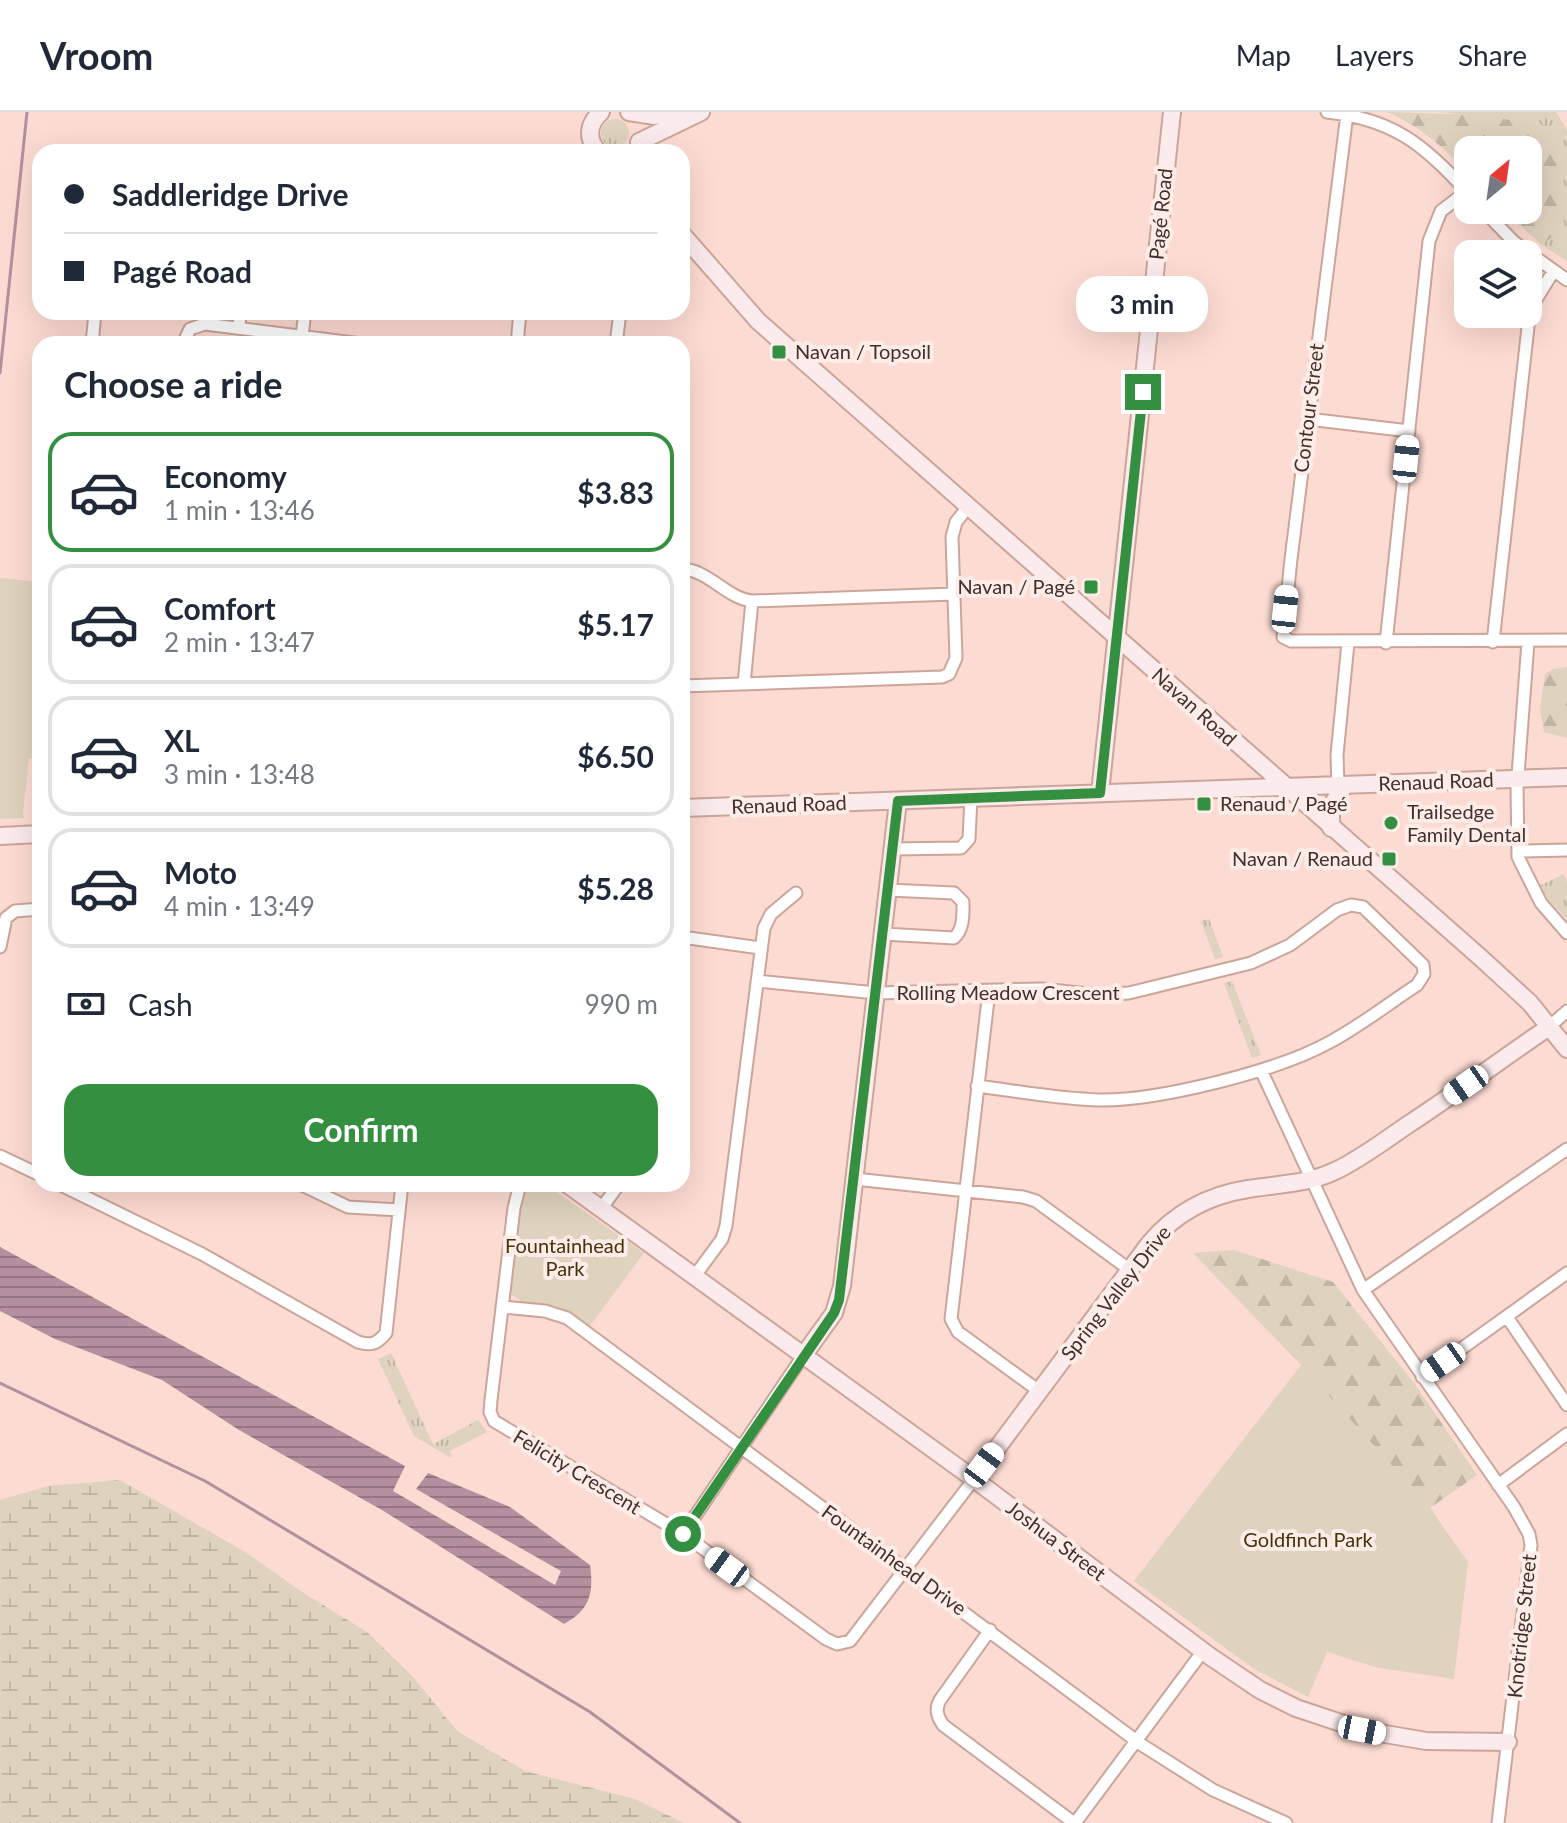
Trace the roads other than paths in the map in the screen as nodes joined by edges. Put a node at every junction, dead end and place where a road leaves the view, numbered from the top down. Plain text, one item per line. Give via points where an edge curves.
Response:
1 (589, 112) edge
2 (601, 112) edge
3 (629, 112) edge
4 (675, 112) edge
5 (701, 112) edge
6 (1172, 112) edge
7 (1327, 112) edge
8 (1347, 114) junction
9 (589, 132) junction
10 (592, 144) edge
11 (637, 144) edge
12 (643, 144) edge
13 (1454, 179) edge
14 (1454, 202) edge
15 (1497, 224) edge
16 (690, 243) edge
17 (1553, 272) junction
18 (1567, 280) edge
19 (240, 320) edge
20 (239, 328) junction
21 (185, 336) edge
22 (281, 336) edge
23 (1308, 419) junction
24 (1409, 431) junction
25 (968, 507) junction
26 (690, 571) edge
27 (954, 594) junction
28 (752, 601) junction
29 (1116, 637) junction
30 (1567, 640) edge
31 (1493, 642) junction
32 (1528, 642) junction
33 (1348, 643) junction
34 (1386, 643) junction
35 (744, 684) junction
36 (690, 686) edge
37 (1567, 777) edge
38 (1517, 779) junction
39 (1341, 786) junction
40 (1285, 787) junction
41 (1100, 793) junction
42 (971, 798) junction
43 (898, 801) junction
44 (690, 808) edge
45 (1331, 828) junction
46 (32, 834) edge
47 (0, 836) edge
48 (892, 849) junction
49 (1567, 850) edge
50 (1518, 851) junction
51 (888, 890) junction
52 (796, 893) dead end
53 (32, 910) edge
54 (1567, 933) edge
55 (883, 934) junction
56 (690, 938) edge
57 (0, 947) edge
58 (760, 948) junction
59 (757, 981) junction
60 (989, 991) junction
61 (876, 993) junction
62 (1567, 1011) edge
63 (1549, 1027) junction
64 (1567, 1049) edge
65 (1261, 1070) junction
66 (977, 1086) junction
67 (1567, 1149) edge
68 (0, 1156) edge
69 (32, 1171) edge
70 (855, 1179) junction
71 (1311, 1180) junction
72 (90, 1192) edge
73 (317, 1192) edge
74 (401, 1192) edge
75 (518, 1192) edge
76 (578, 1192) edge
77 (613, 1192) edge
78 (965, 1192) junction
79 (601, 1209) junction
80 (399, 1210) junction
81 (1130, 1270) junction
82 (1567, 1273) edge
83 (694, 1277) junction
84 (1363, 1290) junction
85 (502, 1307) junction
86 (1507, 1317) junction
87 (803, 1356) junction
88 (1422, 1377) junction
89 (1039, 1391) junction
90 (1567, 1405) edge
91 (1567, 1434) edge
92 (741, 1447) junction
93 (974, 1479) junction
94 (1498, 1485) junction
95 (683, 1534) junction
96 (906, 1568) junction
97 (990, 1630) junction
98 (1203, 1651) junction
99 (1136, 1740) junction
100 (1508, 1742) junction
101 (1262, 1819) edge
102 (1074, 1823) edge
103 (1286, 1823) edge
104 (1498, 1823) edge

1 - 9 street
2 - 9 street
3 - 4 street
3 - 11 street via 639,125
5 - 12 street
6 - 29 street, Pagé Road
7 - 8 street
8 - 13 street via 1393,127
8 - 23 street, Contour Street
9 - 10 street
14 - 24 street via 1441,211 1429,241
15 - 17 street
16 - 25 street, Navan Road via 758,321
17 - 18 street
17 - 31 street via 1528,316
19 - 20 street
20 - 21 street via 195,325
20 - 22 street
23 - 24 street
23 - 33 street, Contour Street via 1283,634 1288,641
24 - 34 street
25 - 27 street via 952,532
25 - 29 street, Navan Road
26 - 28 street
27 - 28 street
27 - 35 street via 956,661 946,676
28 - 35 street
29 - 40 street, Navan Road
29 - 41 street, Pagé Road
30 - 32 street
31 - 32 street
31 - 34 street
32 - 38 street
33 - 34 street
33 - 39 street via 1337,755
35 - 36 street
37 - 38 street, Renaud Road
38 - 39 street, Renaud Road
38 - 50 street
39 - 40 street, Renaud Road
39 - 45 street via 1331,806
40 - 41 street, Renaud Road
40 - 45 street, Navan Road
41 - 42 street, Renaud Road
42 - 43 street, Renaud Road
42 - 48 street via 969,839 961,848
43 - 44 street, Renaud Road
43 - 48 street
45 - 63 street, Navan Road via 1481,958
46 - 47 street
48 - 51 street
49 - 50 street
50 - 54 street via 1541,903
51 - 55 street
51 - 55 street via 954,893 963,902 963,916 954,938
52 - 58 street via 771,914
53 - 57 street via 6,918
55 - 61 street
56 - 58 street
58 - 59 street
59 - 61 street, Rolling Meadow Crescent
59 - 83 street via 726,1226
60 - 61 street, Rolling Meadow Crescent
60 - 65 street, Rolling Meadow Crescent via 1129,993 1251,963 1351,905 1363,907 1423,965 1417,985 1328,1043
60 - 66 street
61 - 70 street
62 - 63 street
63 - 64 street, Navan Road
63 - 71 street, Spring Valley Drive via 1358,1159
65 - 66 street, Rolling Meadow Crescent via 1120,1099
65 - 71 street, Knotridge Street
66 - 78 street
67 - 84 street
68 - 69 street
70 - 78 street
70 - 87 street via 839,1300
71 - 81 street, Spring Valley Drive via 1234,1191 1196,1205 1164,1228
71 - 84 street, Knotridge Street
72 - 80 street via 369,1345 386,1333
73 - 80 street via 348,1207
74 - 80 street
75 - 85 street, Felicity Crescent
76 - 79 street, Joshua Street
77 - 79 street
78 - 81 street via 1036,1201
78 - 89 street via 953,1327
79 - 83 street, Joshua Street
81 - 89 street, Spring Valley Drive
82 - 86 street
83 - 87 street, Joshua Street
84 - 88 street, Knotridge Street
85 - 92 street, Fountainhead Drive via 567,1318
85 - 95 street, Felicity Crescent via 490,1412 494,1421
86 - 88 street
86 - 90 street
87 - 92 street
87 - 93 street, Joshua Street
88 - 94 street, Knotridge Street
89 - 93 street, Spring Valley Drive
91 - 94 street
92 - 95 street
92 - 96 street, Fountainhead Drive
93 - 96 street, Felicity Crescent
93 - 98 street, Joshua Street
94 - 100 street, Knotridge Street via 1524,1523 1531,1545
95 - 96 street, Felicity Crescent via 837,1644 850,1641
96 - 97 street, Fountainhead Drive
97 - 99 street, Fountainhead Drive
97 - 102 street via 940,1700 938,1718
98 - 99 street
98 - 100 street, Joshua Street via 1260,1690 1329,1721 1426,1741
99 - 101 street, Fountainhead Drive
99 - 102 street
100 - 104 street, Knotridge Street
101 - 103 street, Fountainhead Drive

